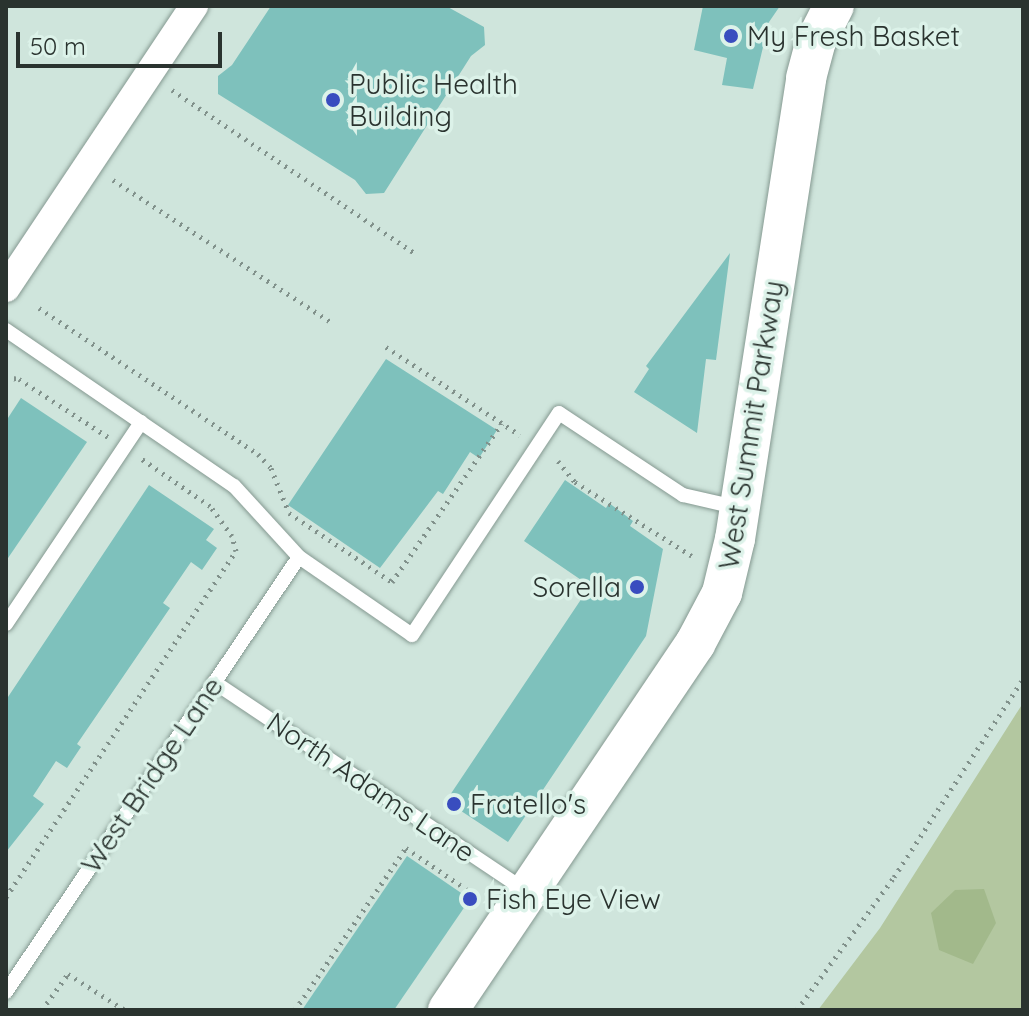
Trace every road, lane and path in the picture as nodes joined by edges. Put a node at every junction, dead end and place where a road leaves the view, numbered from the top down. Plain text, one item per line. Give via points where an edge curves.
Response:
1 (194, 6) edge
2 (834, 6) edge
3 (172, 90) dead end
4 (113, 180) dead end
5 (416, 254) dead end
6 (6, 288) edge
7 (39, 308) dead end
8 (331, 322) dead end
9 (6, 330) edge
10 (386, 347) dead end
11 (6, 377) edge
12 (141, 422) junction
13 (502, 423) junction
14 (520, 435) dead end
15 (124, 447) junction
16 (558, 461) dead end
17 (740, 508) junction
18 (692, 556) dead end
19 (299, 557) junction
20 (6, 624) edge
21 (1023, 679) edge
22 (214, 682) junction
23 (528, 892) junction
24 (476, 896) dead end
25 (6, 897) edge
26 (6, 992) edge
27 (42, 1010) edge
28 (125, 1010) edge
29 (295, 1010) edge
30 (448, 1010) edge
31 (797, 1010) edge

1 - 6 street
2 - 17 street, West Summit Parkway via 816,41 806,78
3 - 5 path
4 - 8 path
7 - 13 path via 258,454 271,468 289,513 392,582
9 - 12 lane
10 - 13 path
11 - 15 path via 19,379
12 - 15 lane
12 - 19 lane via 234,486
13 - 14 path
15 - 20 lane
15 - 25 path via 210,506 236,551
16 - 18 path via 575,482
17 - 19 lane via 683,495 559,413 412,635
17 - 23 street, West Summit Parkway via 727,576 706,627
19 - 22 lane, West Bridge Lane
21 - 31 path via 894,877
22 - 23 lane, North Adams Lane
22 - 26 lane, West Bridge Lane
23 - 30 street, West Summit Parkway
24 - 29 path via 406,848
27 - 28 path via 68,974

